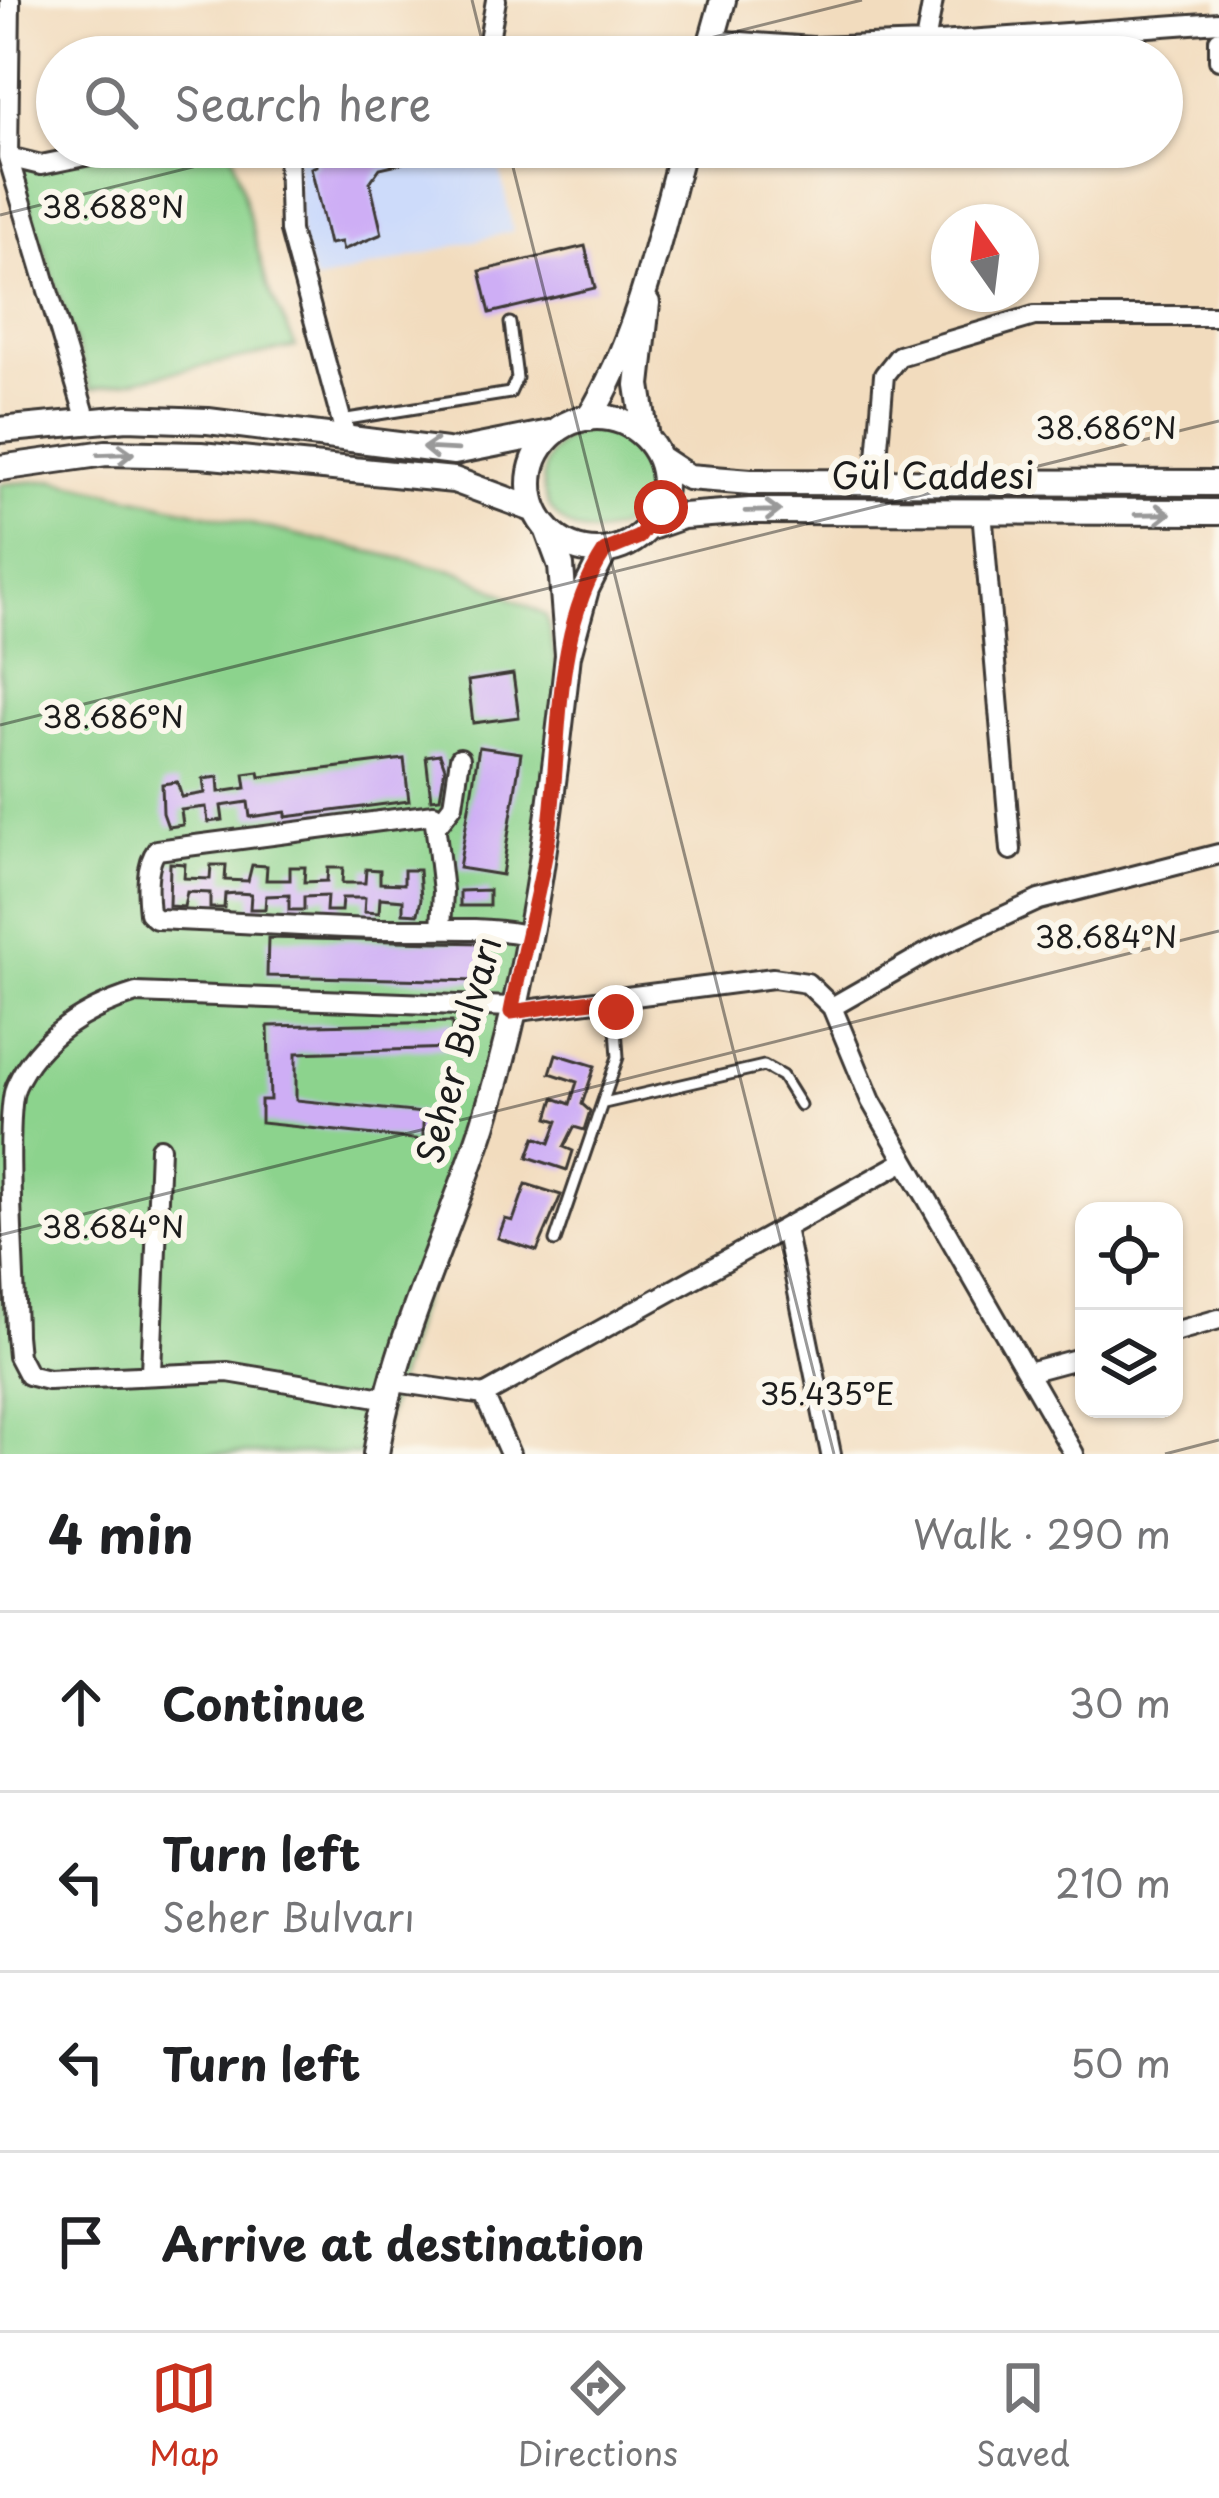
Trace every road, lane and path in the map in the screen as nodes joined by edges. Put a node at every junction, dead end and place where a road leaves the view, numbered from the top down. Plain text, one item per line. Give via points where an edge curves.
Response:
1 (10, 0) edge
2 (496, 0) edge
3 (723, 0) edge
4 (933, 0) edge
5 (1219, 22) edge
6 (490, 36) edge
7 (713, 36) edge
8 (926, 36) edge
9 (1023, 36) edge
10 (1219, 40) edge
11 (1219, 60) edge
12 (8, 157) junction
13 (36, 164) edge
14 (288, 168) edge
15 (678, 168) edge
16 (649, 277) junction
17 (1219, 316) edge
18 (510, 323) dead end
19 (589, 418) junction
20 (87, 421) junction
21 (0, 430) edge
22 (344, 430) junction
23 (555, 432) junction
24 (652, 448) junction
25 (0, 468) edge
26 (875, 482) junction
27 (1219, 483) edge
28 (982, 511) junction
29 (1219, 512) edge
30 (542, 521) junction
31 (648, 528) junction
32 (605, 551) junction
33 (568, 655) junction
34 (460, 758) dead end
35 (439, 823) junction
36 (1011, 850) dead end
37 (1219, 854) edge
38 (440, 929) junction
39 (527, 935) junction
40 (614, 998) junction
41 (832, 1007) junction
42 (512, 1010) junction
43 (604, 1103) junction
44 (800, 1105) dead end
45 (160, 1148) dead end
46 (905, 1161) junction
47 (785, 1228) junction
48 (555, 1241) dead end
49 (1219, 1319) edge
50 (1183, 1329) edge
51 (1075, 1359) edge
52 (151, 1372) junction
53 (1028, 1372) junction
54 (392, 1391) junction
55 (484, 1395) junction
56 (376, 1454) edge
57 (510, 1454) edge
58 (831, 1454) edge
59 (1074, 1454) edge

1 - 12 street
2 - 6 street
3 - 7 street
4 - 8 street
5 - 9 street
10 - 11 street
12 - 13 street
12 - 20 street
14 - 22 street via 290,231
15 - 16 street
16 - 19 street
16 - 24 street via 638,386
17 - 26 street via 1034,316 899,356 884,375
18 - 22 lane via 517,378 510,393
19 - 23 street
19 - 24 street via 626,423
20 - 21 street
20 - 22 street
23 -> 22 street via 454,452
23 - 30 street via 533,462 530,486
24 - 26 street, Gül Caddesi via 688,477
24 - 31 street via 664,495
25 -> 30 street via 106,454 201,455 454,480
26 - 27 street, Gül Caddesi
28 -> 29 street, Gül Caddesi
31 -> 28 street, Gül Caddesi via 682,516 750,511
28 - 36 street
30 - 32 street via 580,550
30 - 33 street, Seher Bulvarı via 561,566
31 - 32 street
32 - 33 street, Seher Bulvarı
33 - 39 street, Seher Bulvarı via 548,840
34 - 35 street via 453,805
35 - 38 street
35 - 38 street via 426,813 158,850 148,900 156,920
37 - 41 street via 1039,900
38 - 39 street
39 - 42 street, Seher Bulvarı
40 - 41 street via 790,977
40 - 42 street
40 - 43 lane via 618,1057
41 - 46 street
42 - 52 street via 136,993 99,1004 50,1041 13,1091 18,1356 36,1380
42 - 54 street, Seher Bulvarı via 484,1122
43 - 44 lane via 764,1066 782,1076
43 - 48 lane
45 - 52 street
46 - 47 street
46 - 53 street
47 - 55 street
47 - 58 street
49 - 50 street
51 - 53 street
52 - 54 street via 229,1372
53 - 59 street
54 - 55 street
54 - 56 street, Seher Bulvarı
55 - 57 street

